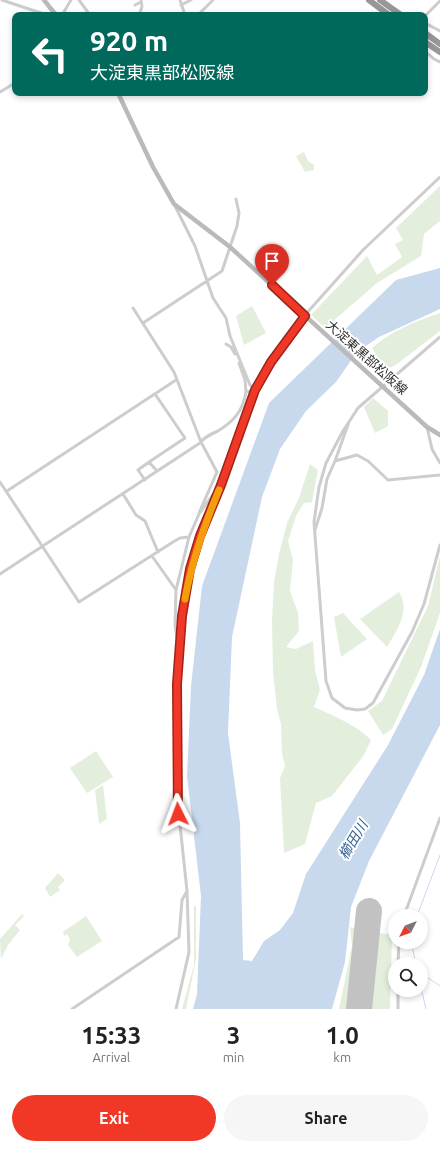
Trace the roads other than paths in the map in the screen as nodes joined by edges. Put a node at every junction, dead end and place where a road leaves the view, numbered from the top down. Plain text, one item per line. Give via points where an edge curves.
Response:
1 (2, 0) edge
2 (44, 0) edge
3 (71, 0) edge
4 (78, 0) edge
5 (180, 0) edge
6 (191, 0) edge
7 (207, 0) edge
8 (213, 0) edge
9 (369, 0) edge
10 (380, 0) edge
11 (141, 1) edge
12 (440, 1) edge
13 (209, 4) junction
14 (135, 6) dead end
15 (181, 6) junction
16 (38, 12) edge
17 (54, 12) edge
18 (64, 12) edge
19 (88, 12) edge
20 (140, 12) edge
21 (184, 12) edge
22 (201, 12) edge
23 (385, 12) edge
24 (397, 12) edge
25 (428, 13) edge
26 (428, 24) edge
27 (440, 32) edge
28 (428, 35) edge
29 (428, 44) edge
30 (440, 44) edge
31 (440, 52) edge
32 (428, 54) edge
33 (440, 62) edge
34 (12, 85) edge
35 (0, 92) edge
36 (119, 96) edge
37 (440, 177) edge
38 (236, 198) dead end
39 (174, 204) junction
40 (230, 247) junction
41 (207, 281) junction
42 (133, 308) dead end
43 (306, 317) junction
44 (143, 322) junction
45 (440, 336) edge
46 (226, 344) dead end
47 (237, 355) junction
48 (176, 380) junction
49 (381, 386) junction
50 (255, 390) junction
51 (246, 392) junction
52 (155, 394) junction
53 (350, 420) junction
54 (427, 427) junction
55 (440, 435) edge
56 (201, 442) junction
57 (334, 461) junction
58 (149, 462) junction
59 (440, 463) edge
60 (157, 471) junction
61 (440, 475) edge
62 (145, 480) junction
63 (0, 482) edge
64 (221, 485) junction
65 (7, 491) junction
66 (123, 494) junction
67 (199, 514) junction
68 (315, 530) junction
69 (189, 538) junction
70 (440, 545) edge
71 (43, 546) junction
72 (158, 552) junction
73 (152, 556) junction
74 (0, 574) edge
75 (176, 590) junction
76 (179, 652) junction
77 (440, 818) edge
78 (439, 822) edge
79 (187, 891) junction
80 (407, 909) edge
81 (398, 997) edge
82 (72, 1009) edge
83 (176, 1009) edge
84 (398, 1009) edge

1 - 16 street
2 - 17 main road
3 - 18 street
4 - 19 street
5 - 15 street
6 - 15 street
7 - 13 street
8 - 13 street
9 - 23 highway
10 - 24 highway
11 - 14 street
11 - 20 street
12 - 25 street
13 - 22 street
15 - 21 street
26 - 27 street
28 - 30 highway
29 - 31 highway
32 - 33 street
34 - 35 street
36 - 39 main road, 大淀東黒部松阪線 via 153,168
37 - 43 street via 368,244
38 - 40 street via 239,213
39 - 40 main road, 大淀東黒部松阪線
39 - 41 street via 195,246
40 - 41 street via 222,271
40 - 43 main road, 大淀東黒部松阪線
41 - 44 street
41 - 47 street via 213,298 226,318
42 - 44 street
43 - 49 main road, 大淀東黒部松阪線
43 - 50 street via 271,362
44 - 48 street via 169,363
45 - 49 street
46 - 47 street
47 - 50 street via 250,385
47 - 51 street
48 - 52 street
48 - 56 street
49 - 53 street via 358,408
49 - 54 main road, 大淀東黒部松阪線
50 - 51 street
50 - 64 street
51 - 56 street via 238,416
52 - 58 street via 185,438
52 - 65 street
53 - 57 street
53 - 68 street via 326,463 319,487
54 - 55 main road, 大淀東黒部松阪線
54 - 59 street via 432,449
56 - 60 street
56 - 67 street via 217,472
57 - 61 street via 357,455 368,461 388,480
57 - 68 street
58 - 60 street
58 - 62 street via 138,470
60 - 62 street
62 - 66 street
63 - 65 street
64 - 67 street
64 - 76 street via 190,569
65 - 71 street
66 - 71 street
66 - 72 street via 136,515 145,521
67 - 69 street
68 - 70 street via 327,686 335,702 351,710 365,709 378,697 424,604
69 - 72 street via 180,538
69 - 75 street
71 - 73 street via 79,602
71 - 74 street
72 - 73 street
73 - 75 street
75 - 76 street via 176,633
76 - 79 street via 176,787
77 - 78 street
78 - 80 street
79 - 82 street via 182,900 179,937
79 - 83 street via 189,952
81 - 84 street

